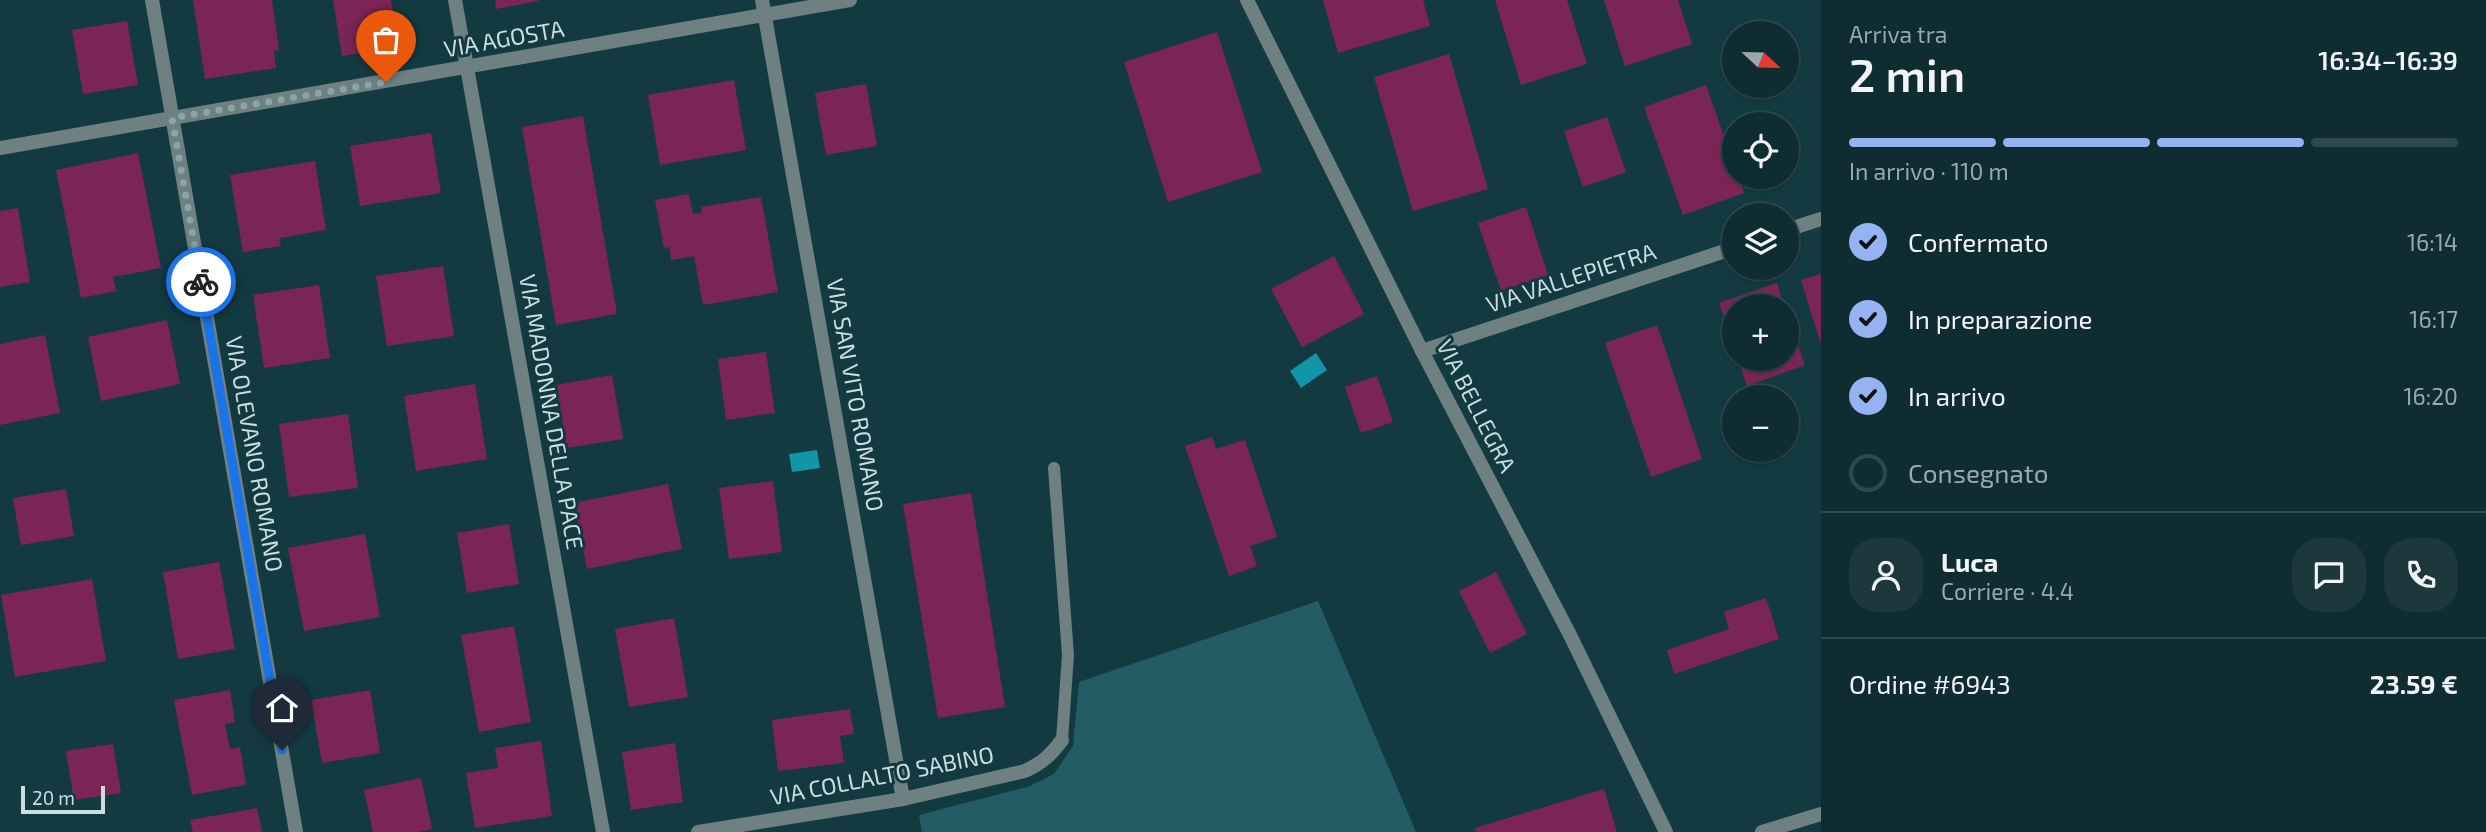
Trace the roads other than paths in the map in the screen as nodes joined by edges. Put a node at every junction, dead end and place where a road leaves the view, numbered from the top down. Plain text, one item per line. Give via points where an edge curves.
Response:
1 (152, 0) edge
2 (455, 0) edge
3 (762, 0) edge
4 (850, 0) edge
5 (1247, 0) edge
6 (765, 15) junction
7 (466, 69) junction
8 (172, 118) junction
9 (0, 148) edge
10 (1821, 219) edge
11 (1799, 226) edge
12 (1722, 252) edge
13 (1422, 351) junction
14 (1054, 468) dead end
15 (1062, 740) joint
16 (904, 799) junction
17 (1821, 814) edge
18 (296, 832) edge
19 (603, 832) edge
20 (698, 832) edge
21 (1666, 832) edge
22 (1762, 832) edge

1 - 8 street, VIA OLEVANO ROMANO
2 - 7 street, VIA MADONNA DELLA PACE
3 - 6 street, VIA SAN VITO ROMANO
4 - 6 street, VIA AGOSTA
5 - 13 street, VIA BELLEGRA
6 - 7 street, VIA AGOSTA
6 - 16 street, VIA SAN VITO ROMANO
7 - 8 street, VIA AGOSTA
7 - 19 street, VIA MADONNA DELLA PACE
8 - 9 street, VIA AGOSTA
8 - 18 street, VIA OLEVANO ROMANO
10 - 11 street
12 - 13 street, VIA VALLEPIETRA
13 - 21 street, VIA BELLEGRA via 1570,635
14 - 15 lane via 1068,655
15 - 16 street, VIA COLLALTO SABINO via 1051,755 1025,771
16 - 20 street, VIA COLLALTO SABINO
17 - 22 street

